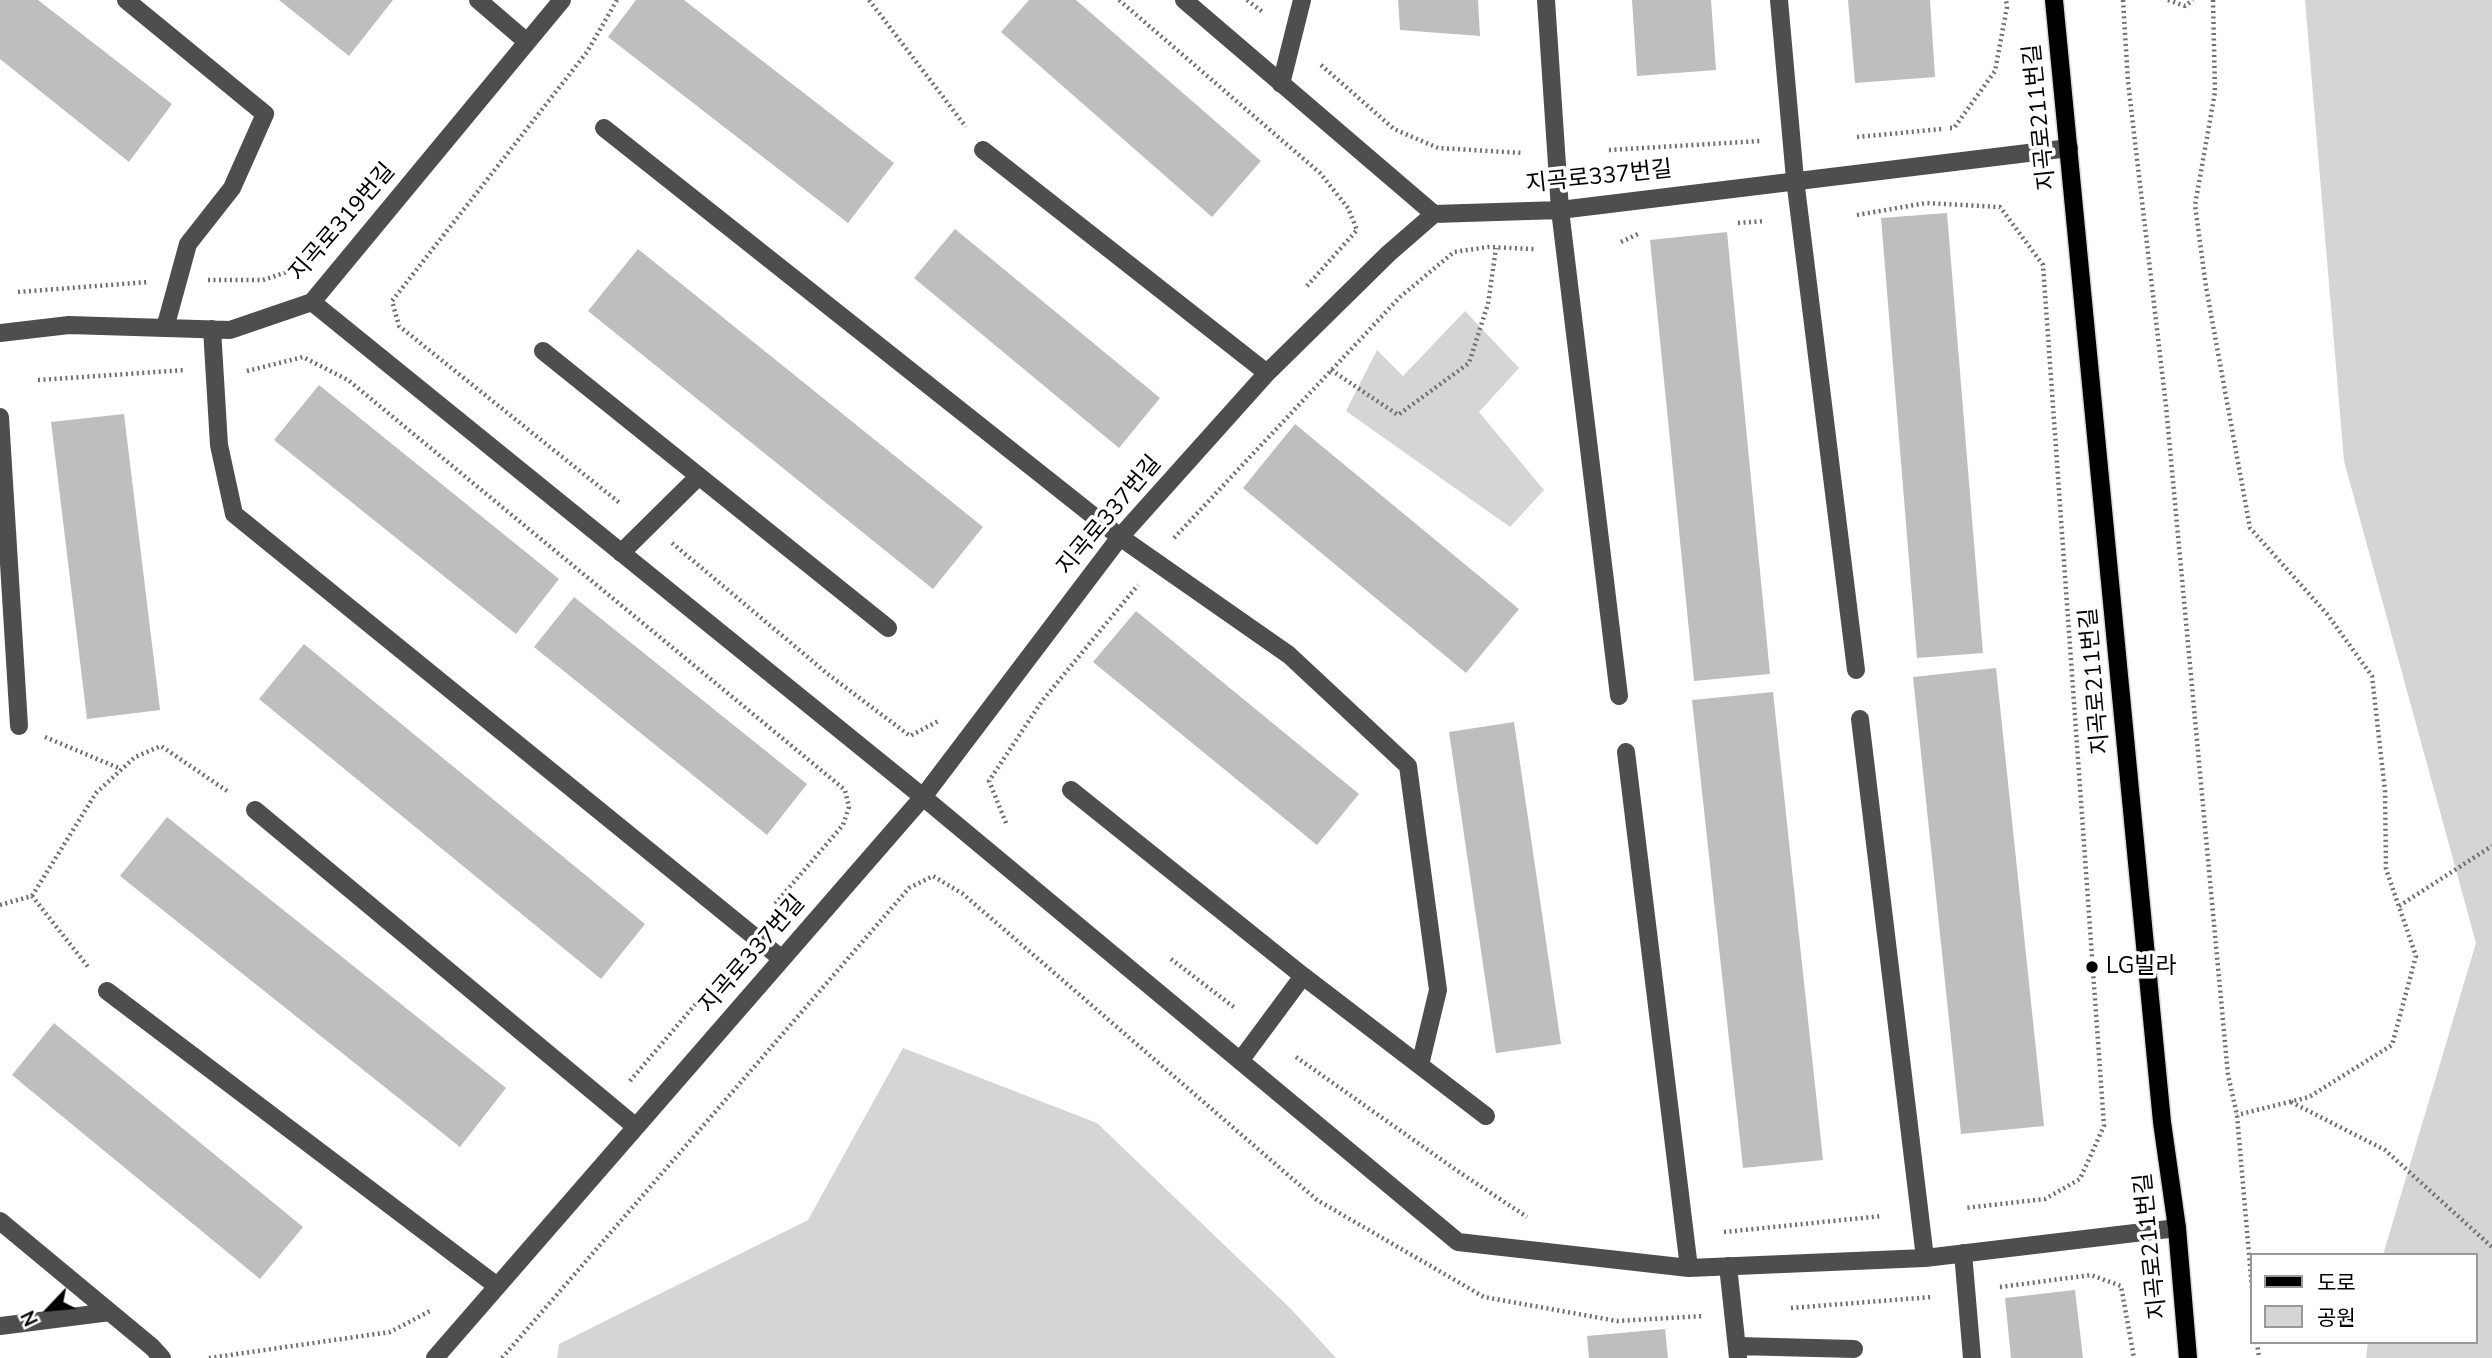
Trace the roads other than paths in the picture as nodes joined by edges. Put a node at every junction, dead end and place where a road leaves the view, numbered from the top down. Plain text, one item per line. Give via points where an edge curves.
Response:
1 (126, 0) edge
2 (478, 0) edge
3 (562, 0) edge
4 (1184, 0) edge
5 (1303, 0) edge
6 (1546, 0) edge
7 (1779, 0) edge
8 (2054, 0) edge
9 (527, 42) junction
10 (1282, 84) junction
11 (604, 128) dead end
12 (2069, 148) junction
13 (984, 150) road end
14 (1795, 179) junction
15 (1560, 209) junction
16 (1434, 214) junction
17 (312, 302) junction
18 (164, 328) junction
19 (212, 329) junction
20 (0, 333) edge
21 (543, 351) dead end
22 (1267, 373) junction
23 (0, 417) edge
24 (699, 476) junction
25 (1120, 537) junction
26 (621, 552) junction
27 (888, 628) dead end
28 (1856, 670) dead end
29 (1619, 696) dead end
30 (1860, 719) dead end
31 (19, 726) road end
32 (1626, 752) dead end
33 (1071, 790) dead end
34 (923, 797) junction
35 (255, 810) road end
36 (782, 959) junction
37 (1303, 976) junction
38 (107, 992) road end
39 (1240, 1061) junction
40 (1420, 1065) junction
41 (1486, 1115) dead end
42 (636, 1127) junction
43 (0, 1221) edge
44 (2177, 1227) junction
45 (1963, 1252) junction
46 (1925, 1258) junction
47 (1728, 1266) junction
48 (1689, 1268) junction
49 (497, 1286) junction
50 (110, 1312) junction
51 (0, 1326) edge
52 (1854, 1349) dead end
53 (1738, 1352) edge
54 (162, 1358) edge
55 (435, 1358) edge
56 (1972, 1358) edge
57 (2188, 1358) edge

1 - 18 street via 265,114 232,188 188,244
2 - 9 street
3 - 9 street, 지곡로319번길
4 - 10 street
5 - 10 street
6 - 15 street
7 - 14 street
8 - 12 main road, 지곡로211번길
9 - 17 street, 지곡로319번길
10 - 16 street
11 - 25 street
12 - 14 street, 지곡로337번길
12 - 44 main road, 지곡로211번길 via 2161,1108
13 - 22 street
14 - 15 street, 지곡로337번길
14 - 28 street
15 - 16 street, 지곡로337번길
15 - 29 street
16 - 22 street, 지곡로337번길
17 - 19 street, 지곡로319번길 via 230,330
17 - 26 street
18 - 19 street, 지곡로319번길
18 - 20 street, 지곡로319번길 via 69,325
19 - 36 street via 219,445 234,514
21 - 24 street
22 - 25 street, 지곡로337번길
23 - 31 street
24 - 26 street
24 - 27 street
25 - 34 street, 지곡로337번길
25 - 40 street via 1289,655 1408,766 1438,990
26 - 34 street
30 - 46 street
32 - 48 street
33 - 37 street
34 - 36 street, 지곡로337번길
34 - 39 street
35 - 42 street
36 - 42 street, 지곡로337번길
37 - 39 street
37 - 40 street
38 - 49 street
39 - 48 street via 1458,1242
40 - 41 street
42 - 49 street, 지곡로337번길
43 - 50 street
44 - 45 street
44 - 57 main road, 지곡로211번길
45 - 46 street
45 - 56 street
46 - 47 street
47 - 48 street
47 - 53 street
49 - 55 street, 지곡로337번길
50 - 51 street
50 - 54 street
52 - 53 street

